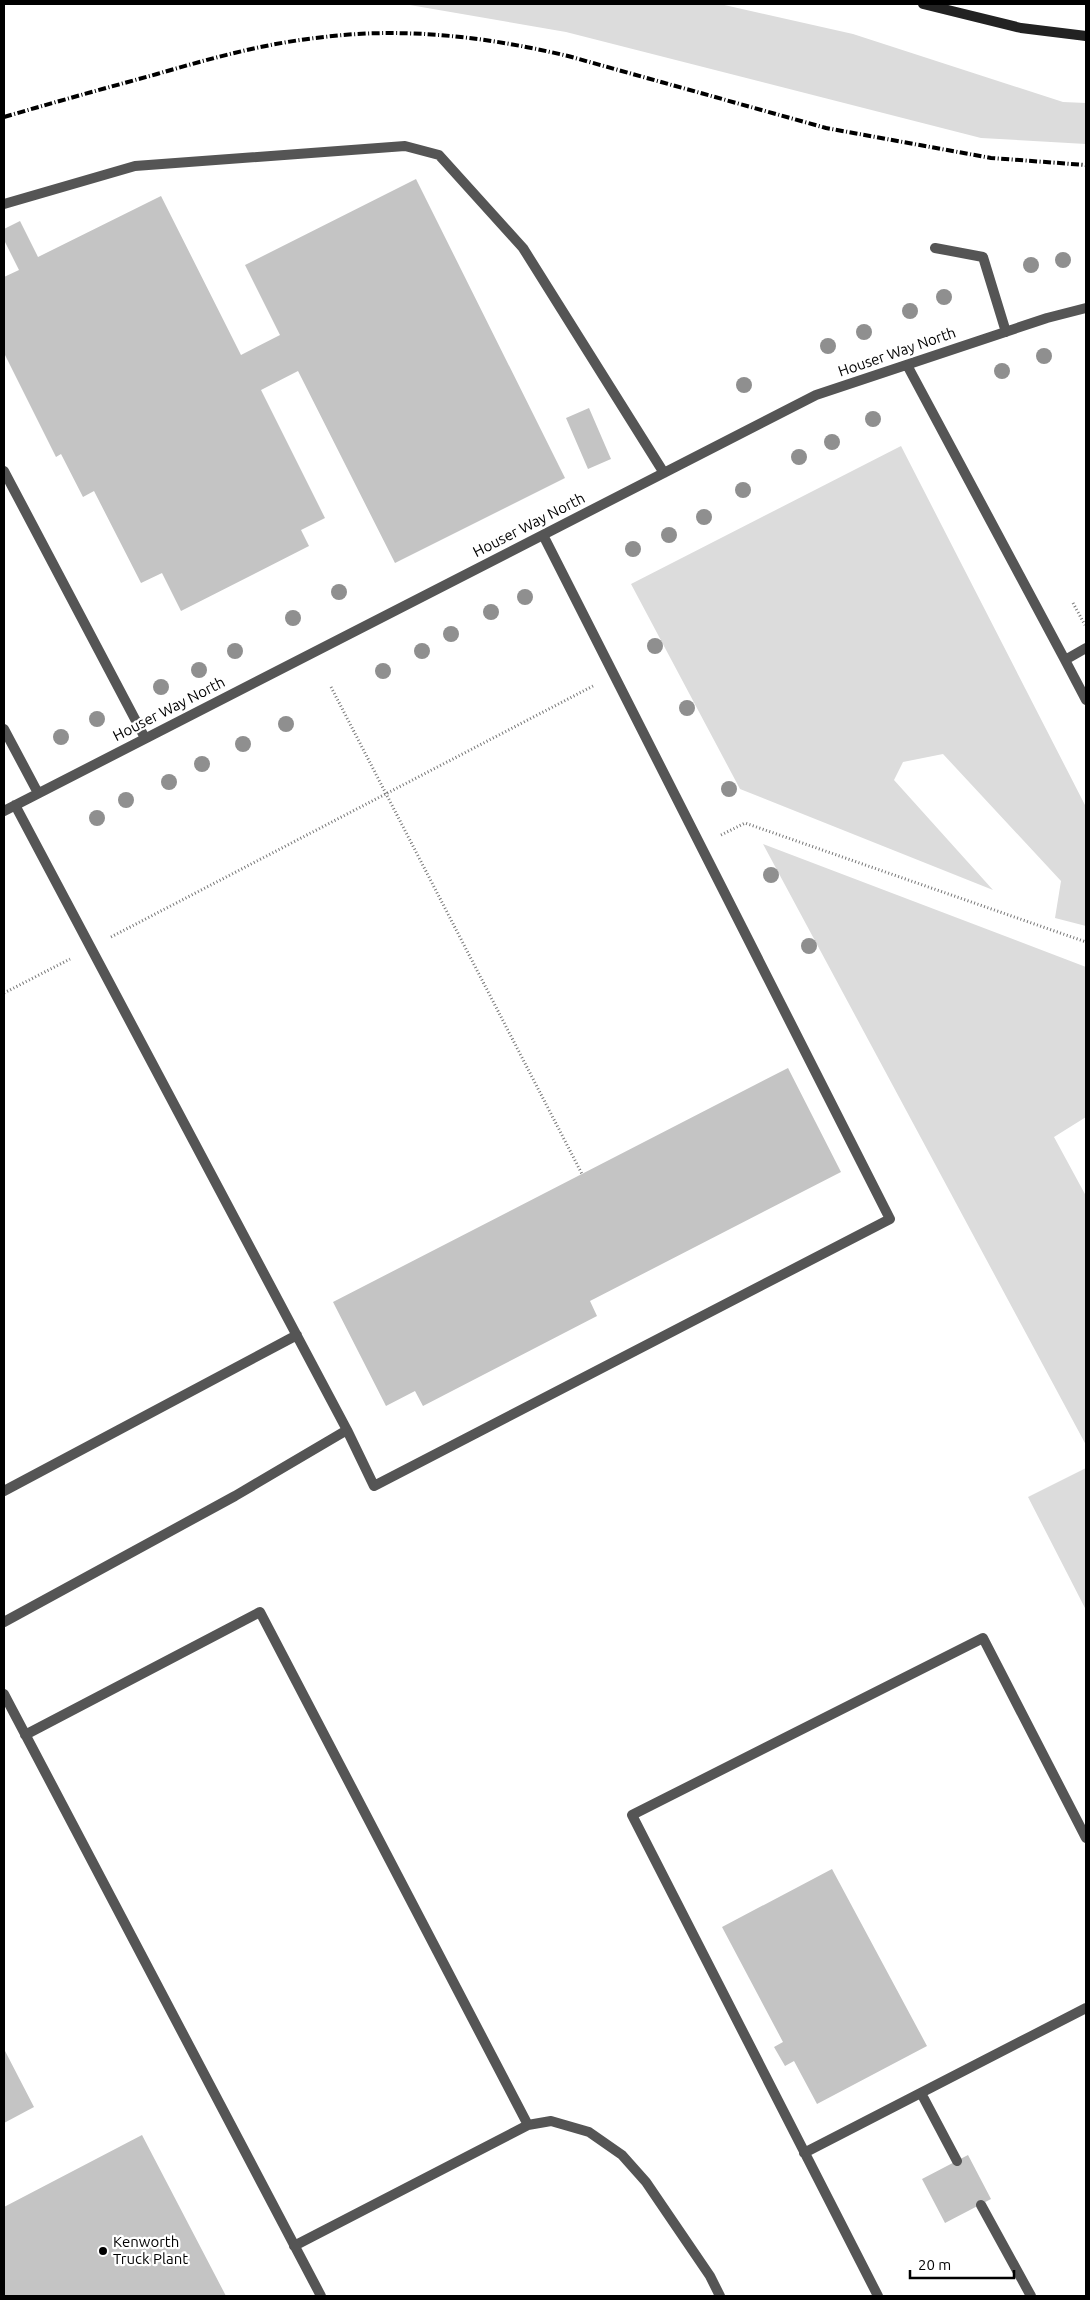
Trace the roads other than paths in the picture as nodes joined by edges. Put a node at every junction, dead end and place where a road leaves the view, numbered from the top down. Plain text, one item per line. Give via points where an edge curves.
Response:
1 (923, 4) edge
2 (1086, 36) edge
3 (4, 204) edge
4 (935, 248) dead end
5 (1086, 308) edge
6 (1006, 332) junction
7 (907, 365) junction
8 (4, 471) edge
9 (664, 473) junction
10 (543, 535) junction
11 (1086, 648) edge
12 (1065, 660) junction
13 (1086, 700) edge
14 (4, 729) edge
15 (145, 738) junction
16 (38, 793) junction
17 (15, 805) junction
18 (4, 811) edge
19 (297, 1335) junction
20 (347, 1430) junction
21 (4, 1490) edge
22 (4, 1622) edge
23 (4, 1694) edge
24 (25, 1735) junction
25 (1086, 1838) edge
26 (1086, 2008) edge
27 (921, 2093) junction
28 (528, 2125) junction
29 (804, 2153) junction
30 (958, 2160) dead end
31 (981, 2204) dead end
32 (294, 2246) junction
33 (321, 2296) edge
34 (720, 2296) edge
35 (878, 2296) edge
36 (1031, 2296) edge

1 - 2 main road via 1021,28
3 - 9 lane via 135,166 405,146 439,155 523,248
4 - 6 lane via 983,257
5 - 6 lane, Houser Way North
6 - 7 lane, Houser Way North
7 - 9 lane, Houser Way North via 816,395
7 - 12 lane
8 - 15 lane
9 - 10 lane, Houser Way North
10 - 15 lane, Houser Way North
10 - 20 lane via 890,1219 374,1486
11 - 12 lane
12 - 13 lane
14 - 16 lane
15 - 16 lane, Houser Way North
16 - 17 lane, Houser Way North
17 - 18 lane, Houser Way North
17 - 19 lane
19 - 20 lane
19 - 21 lane
20 - 22 lane via 235,1496
23 - 24 lane
24 - 28 lane via 260,1612
24 - 32 lane
25 - 29 lane via 983,1638 632,1814
26 - 27 lane
27 - 29 lane
27 - 30 lane
28 - 32 lane
28 - 34 lane via 551,2121 589,2132 622,2155 646,2182 710,2276
29 - 35 lane
31 - 36 lane
32 - 33 lane

